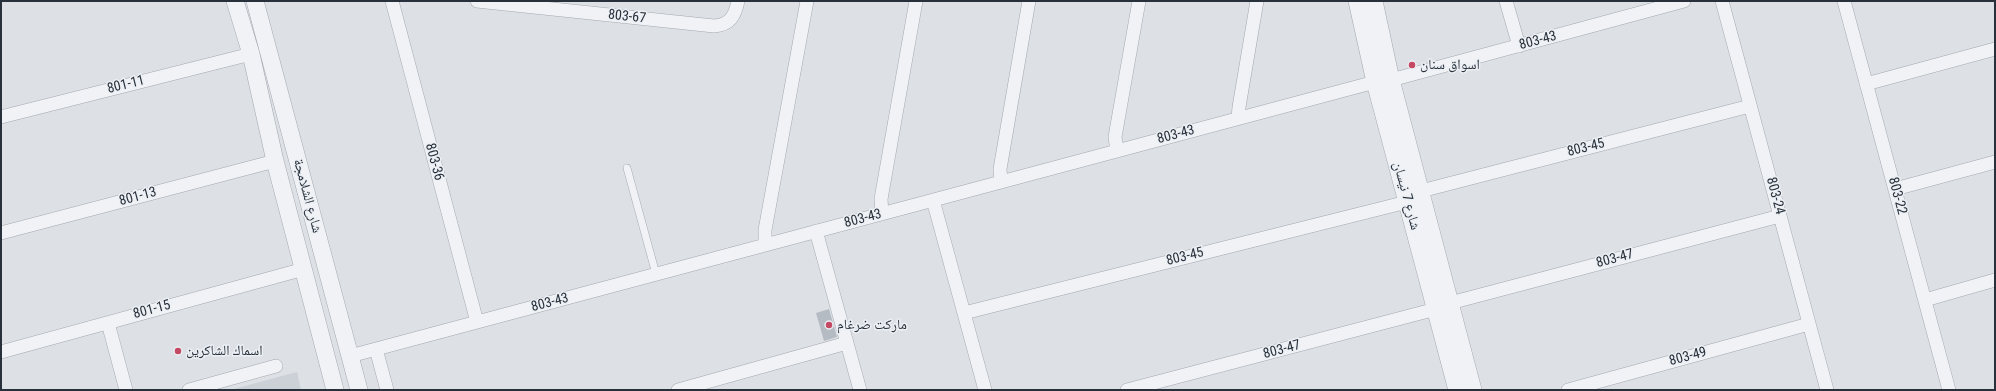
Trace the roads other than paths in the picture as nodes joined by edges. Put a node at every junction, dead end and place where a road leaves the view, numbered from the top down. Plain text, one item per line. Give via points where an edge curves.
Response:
1 (235, 1) edge
2 (255, 1) edge
3 (392, 1) edge
4 (477, 1) edge
5 (738, 1) edge
6 (807, 1) edge
7 (916, 1) edge
8 (1029, 1) edge
9 (1139, 1) edge
10 (1258, 1) edge
11 (1357, 1) edge
12 (1374, 1) edge
13 (1506, 1) edge
14 (1684, 1) edge
15 (1722, 1) edge
16 (1844, 1) edge
17 (1518, 46) junction
18 (1995, 49) edge
19 (251, 54) junction
20 (1383, 81) junction
21 (1866, 84) junction
22 (1750, 106) junction
23 (1, 117) edge
24 (1238, 118) junction
25 (1117, 151) junction
26 (275, 161) junction
27 (1995, 162) edge
28 (627, 168) dead end
29 (1001, 182) junction
30 (1895, 189) junction
31 (1421, 191) junction
32 (933, 200) junction
33 (1407, 202) junction
34 (882, 214) junction
35 (1780, 216) junction
36 (816, 231) junction
37 (1, 233) edge
38 (765, 245) junction
39 (304, 268) junction
40 (656, 274) junction
41 (1995, 280) edge
42 (1925, 300) junction
43 (1443, 306) junction
44 (964, 313) junction
45 (477, 322) junction
46 (108, 323) junction
47 (1809, 324) junction
48 (847, 343) junction
49 (376, 349) junction
50 (1, 352) edge
51 (350, 356) junction
52 (276, 366) dead end
53 (126, 390) edge
54 (189, 390) edge
55 (335, 390) edge
56 (359, 390) edge
57 (387, 390) edge
58 (678, 390) edge
59 (860, 390) edge
60 (984, 390) edge
61 (1127, 390) edge
62 (1458, 390) edge
63 (1473, 390) edge
64 (1568, 390) edge
65 (1827, 390) edge
66 (1949, 390) edge

1 - 19 street, شارع الشلامجة
2 - 51 street, شارع الشلامجة
3 - 45 street, 803-36
4 - 5 street, 803-67 via 714,26 728,23 733,18
6 - 38 street via 765,230
7 - 34 street via 881,199
8 - 29 street via 1000,169
9 - 25 street via 1115,137
10 - 24 street
11 - 20 street, شارع 7 نيسان
12 - 20 street, شارع 7 نيسان
13 - 17 street
14 - 17 street, 803-43
15 - 22 street, 803-24
16 - 21 street, 803-22
17 - 20 street, 803-43
18 - 21 street
19 - 23 street, 801-11
19 - 26 street, شارع الشلامجة
20 - 24 street, 803-43
20 - 31 street, شارع 7 نيسان
20 - 33 street, شارع 7 نيسان
21 - 30 street, 803-22
22 - 31 street, 803-45
22 - 35 street, 803-24
24 - 25 street, 803-43
25 - 29 street, 803-43
26 - 37 street, 801-13
26 - 39 street, شارع الشلامجة
27 - 30 street
28 - 40 lane
29 - 32 street, 803-43
30 - 42 street, 803-22
31 - 43 street, شارع 7 نيسان
32 - 34 street, 803-43
32 - 44 street
33 - 43 street, شارع 7 نيسان
33 - 44 street, 803-45
34 - 36 street, 803-43
35 - 43 street, 803-47
35 - 47 street, 803-24
36 - 38 street, 803-43
36 - 48 street
38 - 40 street, 803-43
39 - 46 street, 801-15
39 - 55 street, شارع الشلامجة
40 - 45 street, 803-43
41 - 42 street
42 - 66 street, 803-22
43 - 61 street, 803-47
43 - 62 street, شارع 7 نيسان
43 - 63 street, شارع 7 نيسان
44 - 60 street
45 - 49 street, 803-43
46 - 50 street, 801-15
46 - 53 street
47 - 64 street, 803-49
47 - 65 street, 803-24
48 - 58 street
48 - 59 street
49 - 51 street, 803-43
49 - 57 street
51 - 56 street, شارع الشلامجة
52 - 54 street

